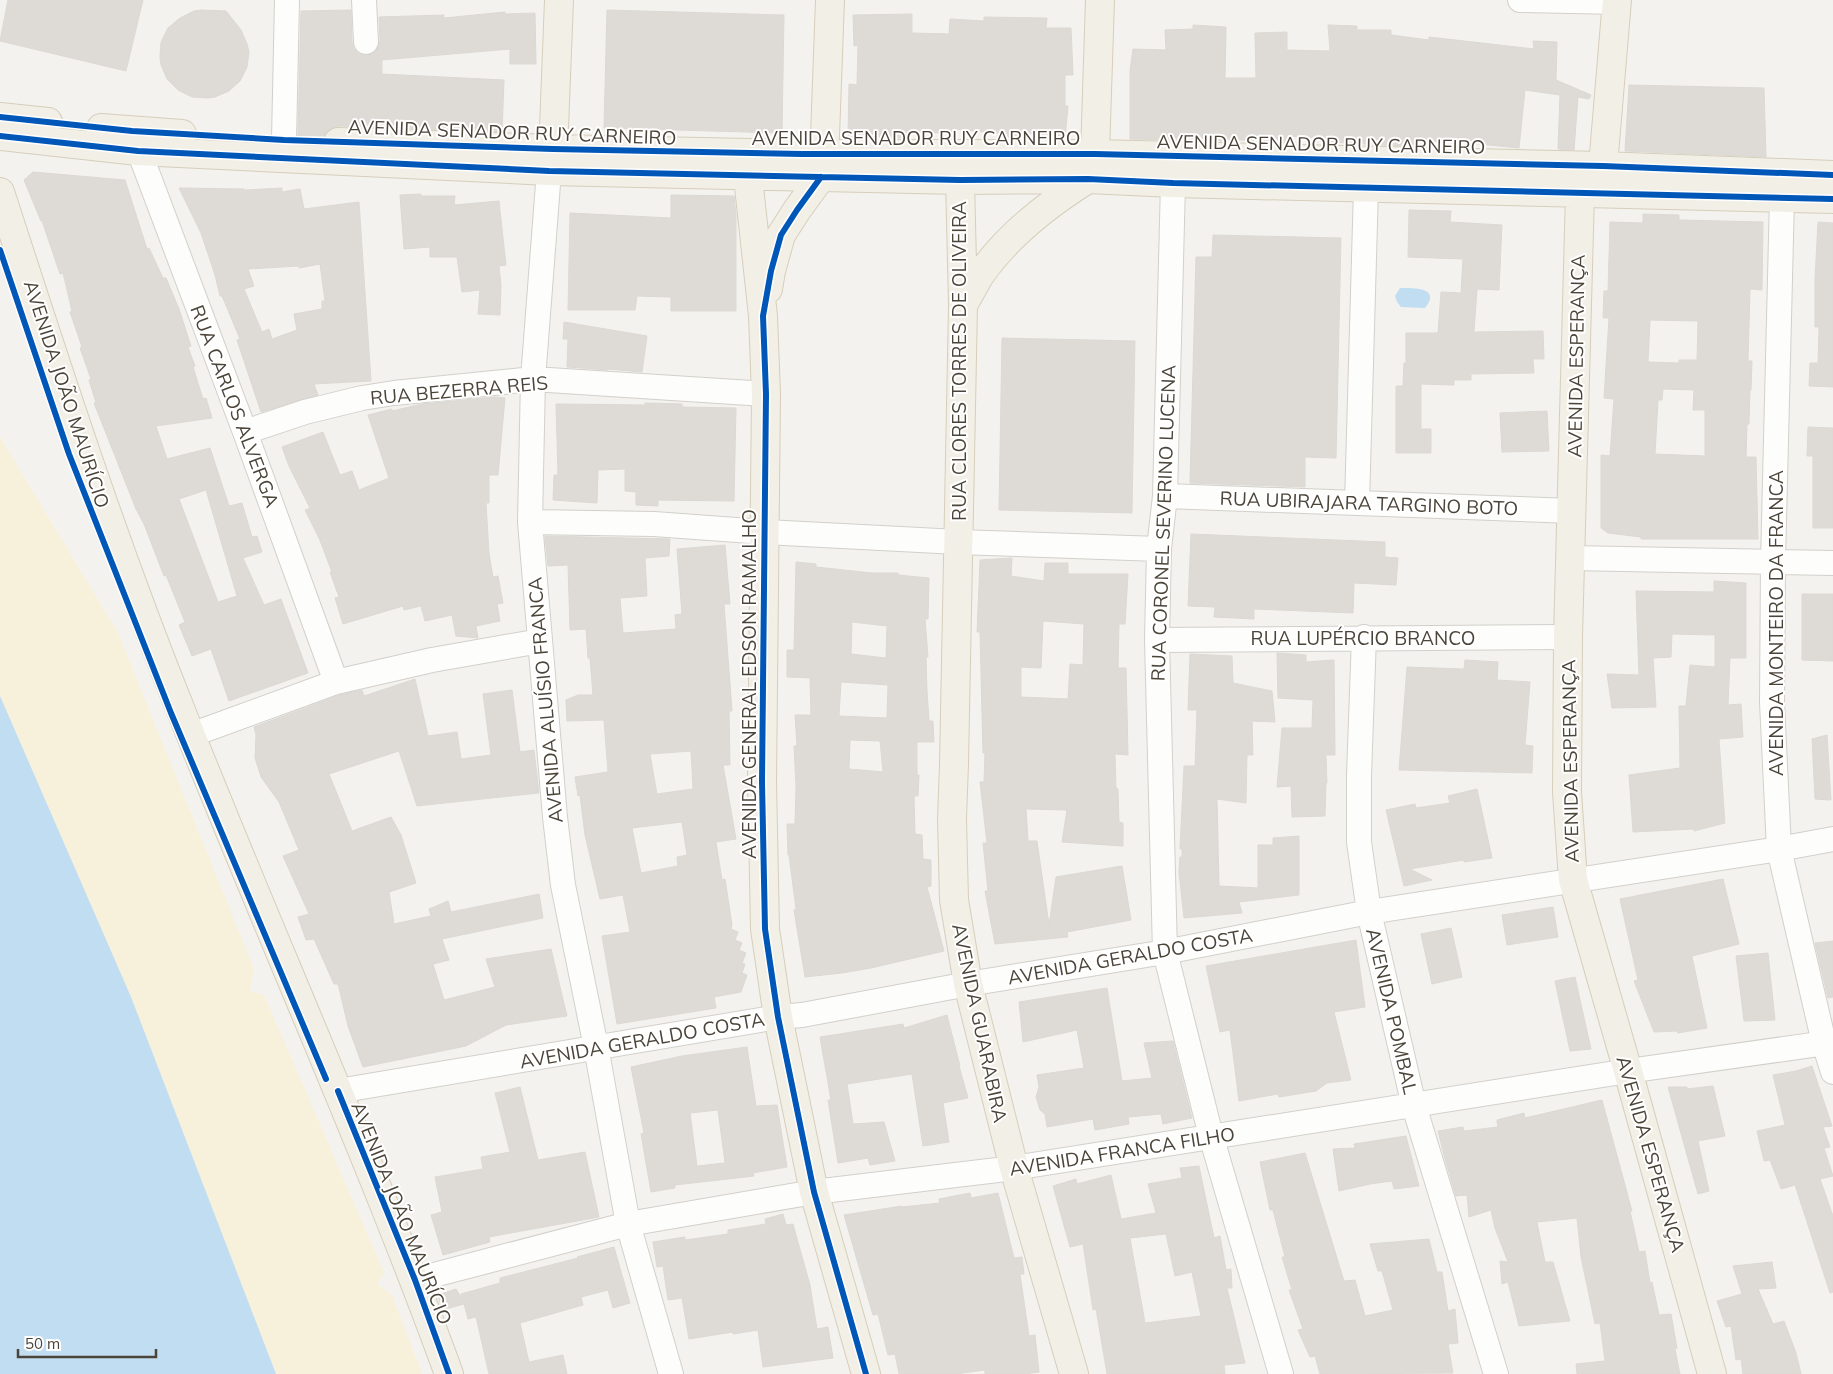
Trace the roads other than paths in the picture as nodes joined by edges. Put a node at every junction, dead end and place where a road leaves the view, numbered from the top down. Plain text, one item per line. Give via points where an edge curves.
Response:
1 (287, 0) edge
2 (364, 0) edge
3 (559, 0) edge
4 (830, 0) edge
5 (1100, 0) edge
6 (1520, 0) edge
7 (1617, 1) edge
8 (366, 42) dead end
9 (0, 117) edge
10 (0, 136) edge
11 (284, 140) junction
12 (134, 141) junction
13 (551, 160) junction
14 (746, 164) junction
15 (822, 165) junction
16 (1092, 166) junction
17 (1602, 166) junction
18 (1833, 175) edge
19 (960, 180) junction
20 (1173, 183) junction
21 (1366, 188) junction
22 (0, 192) edge
23 (1580, 193) junction
24 (1782, 198) junction
25 (1833, 199) edge
26 (963, 305) junction
27 (763, 316) junction
28 (532, 379) junction
29 (766, 394) junction
30 (245, 432) junction
31 (1165, 496) junction
32 (1357, 503) junction
33 (1573, 511) junction
34 (530, 522) junction
35 (765, 532) junction
36 (958, 542) junction
37 (1159, 549) junction
38 (1571, 558) junction
39 (1773, 562) junction
40 (1833, 563) edge
41 (1568, 636) junction
42 (1364, 637) junction
43 (1157, 640) junction
44 (540, 641) junction
45 (336, 682) junction
46 (191, 735) junction
47 (1833, 840) edge
48 (1779, 849) junction
49 (1572, 880) junction
50 (1369, 912) junction
51 (1165, 952) junction
52 (968, 984) junction
53 (778, 1017) junction
54 (1829, 1042) edge
55 (596, 1047) junction
56 (1628, 1070) junction
57 (1833, 1072) edge
58 (338, 1091) junction
59 (1414, 1106) junction
60 (1211, 1136) junction
61 (1014, 1168) junction
62 (814, 1192) junction
63 (628, 1224) junction
64 (415, 1280) junction
65 (449, 1374) edge
66 (671, 1374) edge
67 (866, 1374) edge
68 (1074, 1374) edge
69 (1281, 1374) edge
70 (1496, 1374) edge
71 (1712, 1374) edge

1 - 11 street
2 - 8 street
3 - 13 main road
4 - 15 main road
5 - 16 main road
6 - 7 street
7 - 17 main road
9 - 12 main road, AVENIDA SENADOR RUY CARNEIRO
10 - 12 main road, AVENIDA SENADOR RUY CARNEIRO
11 - 12 main road, AVENIDA SENADOR RUY CARNEIRO
11 - 13 main road, AVENIDA SENADOR RUY CARNEIRO
12 - 13 main road, AVENIDA SENADOR RUY CARNEIRO
12 - 30 street, RUA CARLOS ALVERGA
13 - 14 main road, AVENIDA SENADOR RUY CARNEIRO
13 - 28 street, AVENIDA ALUÍSIO FRANCA
14 - 15 main road, AVENIDA SENADOR RUY CARNEIRO
14 - 27 main road, AVENIDA GENERAL EDSON RAMALHO
15 - 16 main road, AVENIDA SENADOR RUY CARNEIRO
15 - 19 main road, AVENIDA SENADOR RUY CARNEIRO
15 - 27 main road, AVENIDA GENERAL EDSON RAMALHO via 782,235
16 - 17 main road, AVENIDA SENADOR RUY CARNEIRO
16 - 19 main road, AVENIDA SENADOR RUY CARNEIRO
16 - 20 main road, AVENIDA SENADOR RUY CARNEIRO
16 - 26 main road via 1005,245 980,276
17 - 18 main road, AVENIDA SENADOR RUY CARNEIRO
17 - 23 main road
19 - 26 main road, RUA CLORES TORRES DE OLIVEIRA
20 - 21 main road, AVENIDA SENADOR RUY CARNEIRO
20 - 31 street, RUA CORONEL SEVERINO LUCENA
21 - 23 main road, AVENIDA SENADOR RUY CARNEIRO
21 - 32 street
22 - 46 main road, AVENIDA JOÃO MAURÍCIO via 87,459
23 - 24 main road, AVENIDA SENADOR RUY CARNEIRO
23 - 33 main road, AVENIDA ESPERANÇA
24 - 25 main road, AVENIDA SENADOR RUY CARNEIRO
24 - 39 street, AVENIDA MONTEIRO DA FRANCA
26 - 36 main road, RUA CLORES TORRES DE OLIVEIRA
27 - 29 main road, AVENIDA GENERAL EDSON RAMALHO
28 - 29 street, RUA BEZERRA REIS
28 - 30 street, RUA BEZERRA REIS via 362,398
28 - 34 street, AVENIDA ALUÍSIO FRANCA
29 - 35 main road, AVENIDA GENERAL EDSON RAMALHO
30 - 45 street, RUA CARLOS ALVERGA
31 - 32 street, RUA UBIRAJARA TARGINO BOTO
31 - 37 street, RUA CORONEL SEVERINO LUCENA
32 - 33 street, RUA UBIRAJARA TARGINO BOTO
33 - 38 main road, AVENIDA ESPERANÇA
34 - 35 street via 654,524
34 - 44 street, AVENIDA ALUÍSIO FRANCA
35 - 36 street
35 - 53 main road, AVENIDA GENERAL EDSON RAMALHO via 763,859 765,928
36 - 37 street
36 - 52 main road, AVENIDA GUARABIRA via 952,828 954,900
37 - 43 street, RUA CORONEL SEVERINO LUCENA
38 - 39 street
38 - 41 main road, AVENIDA ESPERANÇA
39 - 40 street
39 - 48 street, AVENIDA MONTEIRO DA FRANCA via 1772,702
41 - 42 street, RUA LUPÉRCIO BRANCO
41 - 49 main road, AVENIDA ESPERANÇA via 1567,792
42 - 43 street, RUA LUPÉRCIO BRANCO
42 - 50 street, AVENIDA POMBAL via 1359,842
43 - 51 street, RUA CORONEL SEVERINO LUCENA
44 - 45 street via 432,660
44 - 55 street, AVENIDA ALUÍSIO FRANCA via 563,885
45 - 46 street
46 - 58 main road, AVENIDA JOÃO MAURÍCIO
47 - 48 street, AVENIDA GERALDO COSTA
48 - 49 street, AVENIDA GERALDO COSTA
48 - 54 street, AVENIDA MONTEIRO DA FRANCA
49 - 50 street, AVENIDA GERALDO COSTA
49 - 56 main road, AVENIDA ESPERANÇA
50 - 51 street, AVENIDA GERALDO COSTA
50 - 59 street, AVENIDA POMBAL
51 - 52 street, AVENIDA GERALDO COSTA
51 - 60 street, RUA CORONEL SEVERINO LUCENA
52 - 53 street, AVENIDA GERALDO COSTA
52 - 61 main road, AVENIDA GUARABIRA
53 - 55 street, AVENIDA GERALDO COSTA
53 - 62 main road, AVENIDA GENERAL EDSON RAMALHO
54 - 56 street, AVENIDA FRANCA FILHO
54 - 57 street, AVENIDA MONTEIRO DA FRANCA
55 - 58 street, AVENIDA GERALDO COSTA
55 - 63 street, AVENIDA ALUÍSIO FRANCA
56 - 59 street, AVENIDA FRANCA FILHO
56 - 71 main road, AVENIDA ESPERANÇA
58 - 64 main road, AVENIDA JOÃO MAURÍCIO
59 - 60 street, AVENIDA FRANCA FILHO
59 - 70 street, AVENIDA POMBAL
60 - 61 street, AVENIDA FRANCA FILHO
60 - 69 street, RUA CORONEL SEVERINO LUCENA
61 - 62 street, AVENIDA FRANCA FILHO
61 - 68 main road, AVENIDA GUARABIRA
62 - 63 street, AVENIDA FRANCA FILHO
62 - 67 main road, AVENIDA GENERAL EDSON RAMALHO
63 - 64 street, AVENIDA FRANCA FILHO
63 - 66 street, AVENIDA ALUÍSIO FRANCA
64 - 65 main road, AVENIDA JOÃO MAURÍCIO

